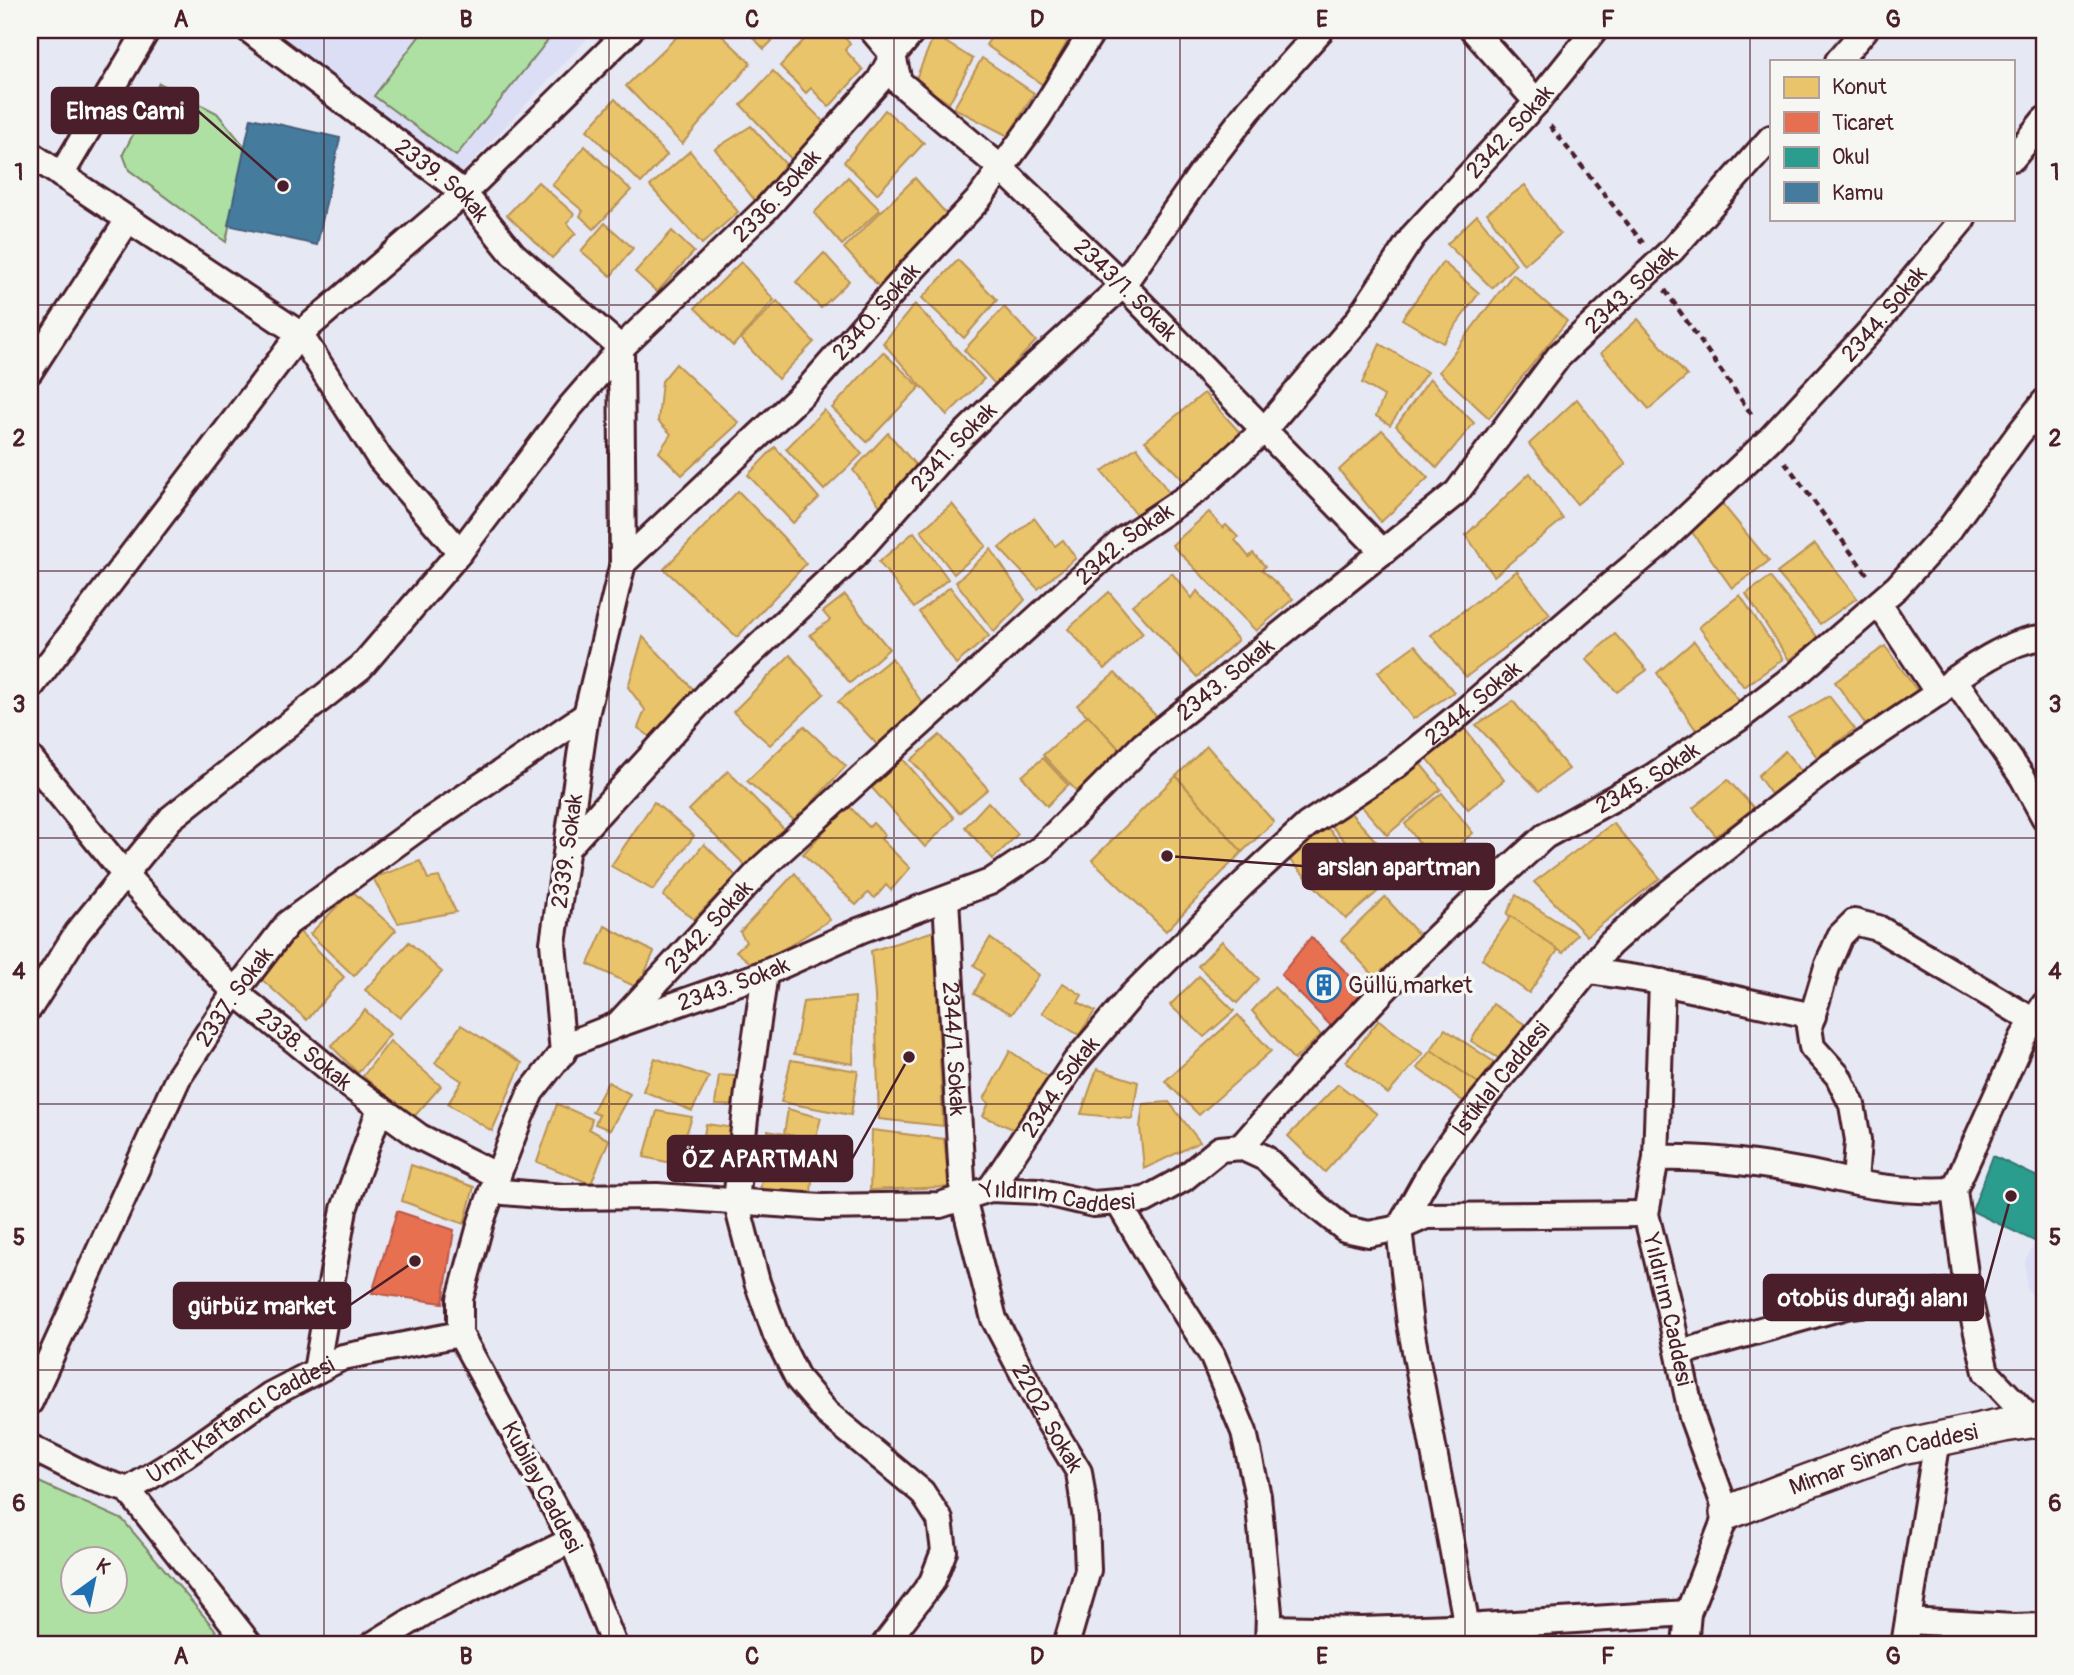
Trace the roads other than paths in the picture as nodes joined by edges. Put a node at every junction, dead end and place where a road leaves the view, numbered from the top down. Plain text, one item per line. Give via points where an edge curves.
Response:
1 (147, 30) edge
2 (249, 30) edge
3 (630, 30) edge
4 (872, 30) edge
5 (914, 30) edge
6 (1093, 30) edge
7 (1321, 30) edge
8 (1473, 30) edge
9 (1595, 30) edge
10 (1865, 30) edge
11 (893, 55) junction
12 (1839, 60) edge
13 (1535, 104) junction
14 (2041, 130) edge
15 (1770, 139) edge
16 (30, 154) edge
17 (2014, 157) edge
18 (1002, 169) junction
19 (61, 175) junction
20 (464, 193) junction
21 (128, 220) junction
22 (1962, 220) edge
23 (1123, 285) junction
24 (300, 334) junction
25 (621, 348) junction
26 (30, 371) edge
27 (2044, 402) edge
28 (1264, 430) junction
29 (460, 552) junction
30 (1383, 552) junction
31 (623, 563) junction
32 (1879, 604) junction
33 (2044, 638) edge
34 (1946, 686) junction
35 (30, 688) edge
36 (586, 715) junction
37 (30, 758) edge
38 (2044, 817) edge
39 (568, 847) junction
40 (125, 875) junction
41 (946, 899) junction
42 (1589, 971) junction
43 (765, 973) junction
44 (1662, 982) junction
45 (235, 992) junction
46 (30, 1007) edge
47 (2039, 1013) edge
48 (1813, 1016) junction
49 (617, 1025) junction
50 (563, 1053) junction
51 (380, 1108) junction
52 (1241, 1147) junction
53 (1656, 1158) junction
54 (1855, 1182) junction
55 (495, 1184) junction
56 (990, 1189) junction
57 (1954, 1190) junction
58 (963, 1198) junction
59 (736, 1201) junction
60 (1118, 1202) junction
61 (1646, 1214) junction
62 (1399, 1228) junction
63 (1967, 1289) junction
64 (460, 1334) junction
65 (1679, 1353) junction
66 (316, 1371) junction
67 (30, 1402) edge
68 (2038, 1420) edge
69 (1937, 1439) junction
70 (30, 1447) edge
71 (128, 1490) junction
72 (1727, 1513) junction
73 (572, 1540) junction
74 (1688, 1613) junction
75 (1908, 1621) junction
76 (2044, 1626) edge
77 (1467, 1627) junction
78 (1268, 1637) edge
79 (250, 1645) edge
80 (372, 1645) edge
81 (614, 1645) edge
82 (884, 1645) edge
83 (1066, 1645) edge
84 (1685, 1645) edge
85 (1904, 1645) edge

1 - 19 street
2 - 20 street, 2339. Sokak
3 - 20 street
4 - 11 street, 2343/1. Sokak
5 - 11 street, 2336. Sokak
6 - 18 street, 2340. Sokak
7 - 23 street, 2341. Sokak via 1248,110
8 - 13 street
9 - 13 street, 2342. Sokak
10 - 12 street
11 - 18 street, 2343/1. Sokak via 899,82
11 - 25 street, 2336. Sokak via 879,81 765,211
13 - 28 street, 2342. Sokak via 1413,236 1357,321
14 - 17 street
15 - 30 street, 2343. Sokak via 1672,250 1559,356 1457,492
16 - 19 street
18 - 23 street, 2343/1. Sokak
18 - 31 street, 2340. Sokak via 807,390
19 - 21 street
20 - 24 street
20 - 25 street, 2339. Sokak via 513,254
21 - 24 street
21 - 26 street
22 - 56 street, 2344. Sokak via 1870,331 1769,440 1657,546 1416,750 1307,825 1243,884 1131,996 1075,1062
23 - 28 street, 2343/1. Sokak
23 - 39 street, 2341. Sokak via 951,447 856,554 707,695
24 - 29 street via 380,459
24 - 35 street
25 - 29 street
25 - 31 street, 2339. Sokak
27 - 32 street, 2345. Sokak via 1949,530
28 - 30 street, 2343/1. Sokak
28 - 49 street, 2342. Sokak via 1199,489 1124,540 783,848
29 - 40 street via 362,667 171,818
30 - 41 street, 2343. Sokak via 1143,745 1040,849 990,882
31 - 36 street, 2339. Sokak
32 - 34 street
32 - 52 street, 2345. Sokak via 1738,719 1652,777 1545,836 1409,964
33 - 34 street, İstiklal Caddesi via 1994,654
34 - 38 street via 2023,778
34 - 42 street, İstiklal Caddesi via 1730,843 1610,944
36 - 39 street, 2339. Sokak
36 - 45 street, 2337. Sokak via 288,923
37 - 40 street, 2338. Sokak
39 - 50 street, 2339. Sokak via 553,943
40 - 45 street, 2338. Sokak
40 - 46 street via 77,933
41 - 43 street, 2343. Sokak
41 - 58 street, 2344/1. Sokak
42 - 44 street
42 - 62 street, İstiklal Caddesi via 1471,1114 1433,1167
43 - 49 street, 2343. Sokak
43 - 59 street
44 - 48 street
44 - 53 street
45 - 51 street, 2338. Sokak
45 - 67 street, 2337. Sokak via 178,1078
47 - 48 street via 1878,928 1854,922 1840,936
47 - 57 street via 2022,1037
48 - 54 street via 1812,1047 1838,1076 1852,1105 1858,1140
49 - 50 street, 2343. Sokak via 569,1044
50 - 55 street via 531,1092
51 - 55 street, 2338. Sokak
51 - 66 street via 344,1209
52 - 60 street, Yıldırım Caddesi via 1220,1149 1183,1179 1144,1200
52 - 62 street, Yıldırım Caddesi via 1265,1158 1345,1229 1369,1234
53 - 54 street via 1738,1162
53 - 61 street
54 - 57 street
55 - 59 street, Yıldırım Caddesi via 563,1197
55 - 64 street via 460,1299
56 - 58 street, Yıldırım Caddesi
56 - 60 street, Yıldırım Caddesi via 1038,1191 1093,1204
57 - 63 street
58 - 59 street, Yıldırım Caddesi via 940,1205 821,1207
58 - 83 street, 2202. Sokak via 994,1320 1079,1472 1088,1570
59 - 82 street via 757,1282 798,1380 827,1413 922,1492 940,1520 944,1551 932,1583
60 - 78 street via 1212,1355 1244,1432 1258,1496
61 - 62 street, Yıldırım Caddesi via 1426,1216
61 - 65 street, Yıldırım Caddesi
62 - 77 street via 1410,1324
63 - 65 street via 1846,1306
63 - 68 street via 1986,1372
64 - 66 street, Ümit Kaftancı Caddesi via 344,1357
64 - 73 street, Kubilay Caddesi
65 - 72 street, Yıldırım Caddesi via 1692,1417
66 - 71 street, Ümit Kaftancı Caddesi via 270,1395
68 - 69 street, Mimar Sinan Caddesi
69 - 72 street, Mimar Sinan Caddesi via 1901,1447
69 - 75 street
70 - 71 street, Ümit Kaftancı Caddesi
71 - 79 street
72 - 74 street
73 - 80 street via 427,1611
73 - 81 street, Kubilay Caddesi
74 - 77 street
74 - 84 street
75 - 76 street
75 - 85 street
77 - 78 street

